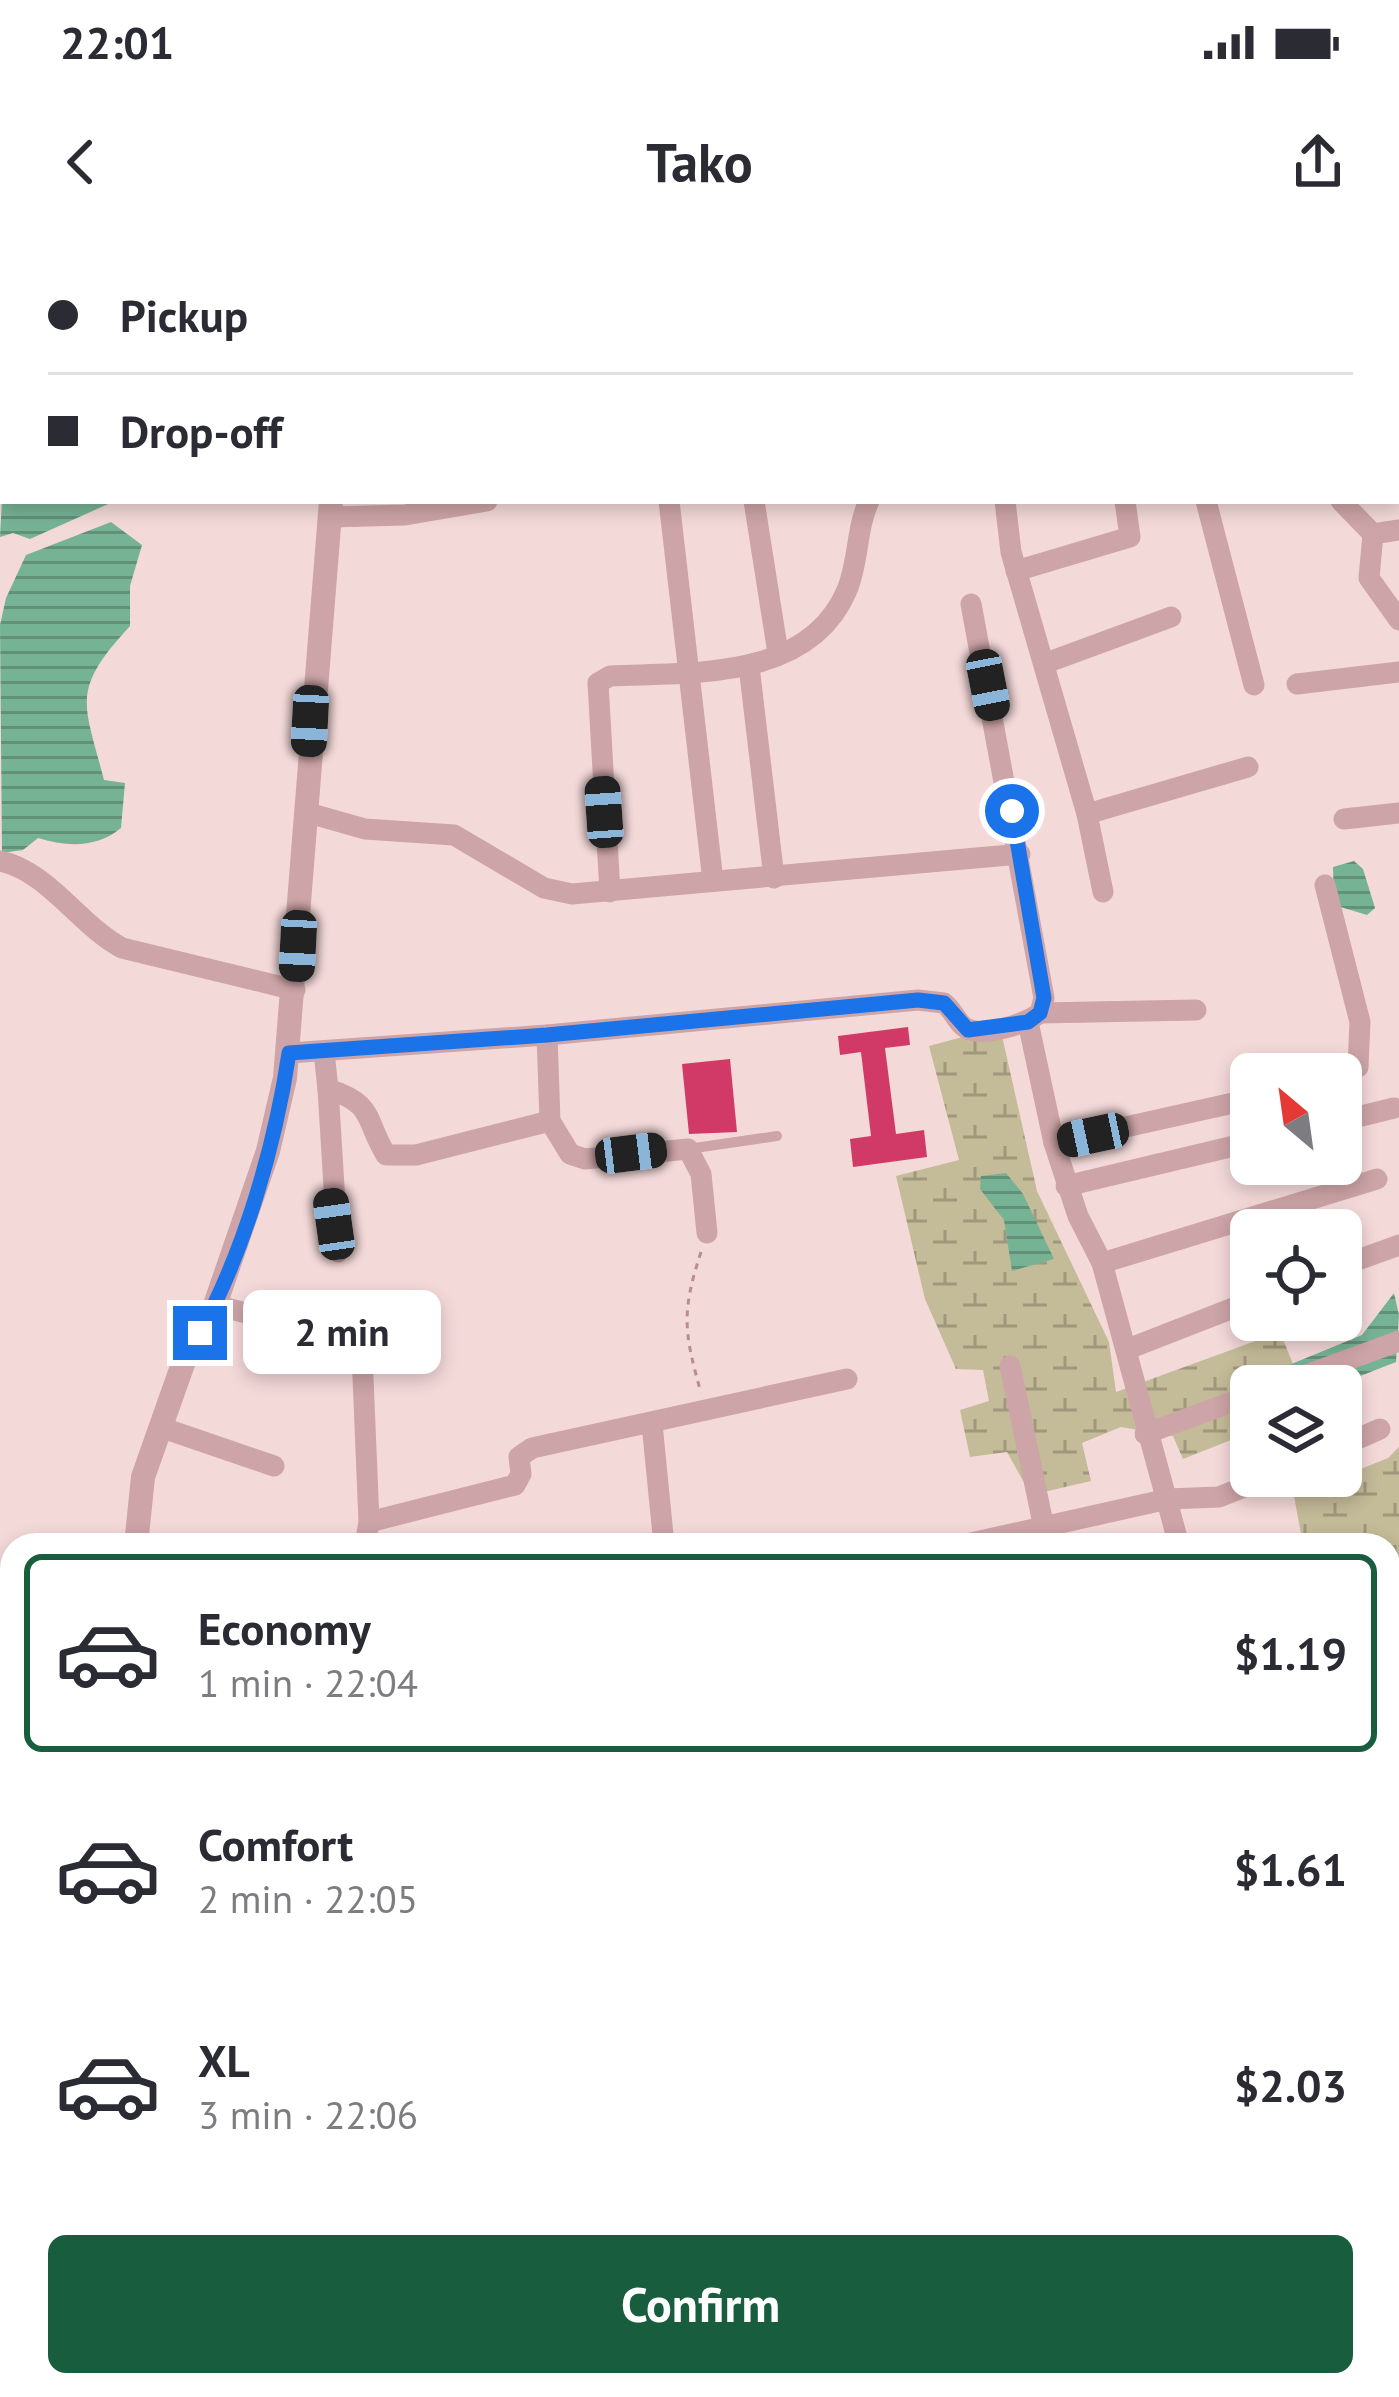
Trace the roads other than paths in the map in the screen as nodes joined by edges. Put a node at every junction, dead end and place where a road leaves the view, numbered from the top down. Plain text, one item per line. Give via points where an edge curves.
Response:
1 (469, 504) edge
2 (669, 504) edge
3 (754, 504) edge
4 (868, 504) edge
5 (1005, 504) edge
6 (1125, 504) edge
7 (1207, 504) edge
8 (1344, 504) edge
9 (332, 509) edge
10 (1399, 530) edge
11 (1372, 534) junction
12 (1016, 571) junction
13 (1399, 583) edge
14 (1372, 588) junction
15 (971, 604) dead end
16 (1171, 617) dead end
17 (1399, 620) edge
18 (778, 653) junction
19 (1046, 663) junction
20 (749, 666) junction
21 (693, 672) junction
22 (1399, 672) edge
23 (1297, 684) dead end
24 (1254, 685) dead end
25 (1248, 766) dead end
26 (305, 812) junction
27 (1399, 813) edge
28 (1088, 814) junction
29 (1344, 819) dead end
30 (1020, 854) junction
31 (0, 861) edge
32 (774, 878) junction
33 (713, 881) junction
34 (1325, 886) dead end
35 (610, 892) junction
36 (1103, 892) dead end
37 (296, 990) junction
38 (1196, 1010) dead end
39 (1034, 1018) junction
40 (547, 1035) junction
41 (324, 1052) junction
42 (289, 1053) junction
43 (1359, 1053) edge
44 (328, 1090) junction
45 (1230, 1104) edge
46 (1394, 1108) dead end
47 (1362, 1116) edge
48 (550, 1120) junction
49 (776, 1136) dead end
50 (1054, 1143) junction
51 (1230, 1147) edge
52 (688, 1149) junction
53 (1377, 1179) dead end
54 (1066, 1186) junction
55 (706, 1233) road end
56 (1399, 1245) edge
57 (338, 1252) dead end
58 (1362, 1258) edge
59 (1102, 1263) junction
60 (215, 1304) junction
61 (1230, 1309) edge
62 (1399, 1341) edge
63 (1128, 1349) junction
64 (1333, 1365) edge
65 (1010, 1366) dead end
66 (847, 1379) dead end
67 (1230, 1403) edge
68 (652, 1424) junction
69 (160, 1427) junction
70 (1380, 1430) dead end
71 (1145, 1434) junction
72 (1362, 1437) edge
73 (274, 1466) dead end
74 (1230, 1493) edge
75 (1168, 1498) junction
76 (369, 1522) junction
77 (1043, 1523) junction
78 (137, 1533) edge
79 (367, 1533) edge
80 (663, 1533) edge
81 (1006, 1533) edge
82 (1176, 1533) edge

1 - 9 street via 405,515
2 - 21 street
3 - 18 street
4 - 18 street via 845,595 814,637
5 - 12 street
6 - 12 street via 1130,537
7 - 24 street
8 - 11 street
9 - 26 street
10 - 11 street
11 - 14 street
12 - 19 street
13 - 14 street
14 - 17 street
15 - 30 street
16 - 19 street
18 - 20 street
19 - 28 street
20 - 21 street
20 - 32 street
21 - 33 street
21 - 35 street via 598,682
22 - 23 street
25 - 28 street
26 - 35 street via 364,829 454,835 544,888
26 - 37 street
27 - 29 street
28 - 36 street
30 - 32 street
30 - 39 street via 1044,998
31 - 37 street via 32,874 122,948
32 - 33 street
33 - 35 street
34 - 43 street via 1360,1022
37 - 42 street
38 - 39 street
39 - 40 street via 968,1030 944,1003 918,1000
39 - 50 street
40 - 41 street
40 - 48 street
41 - 42 street
41 - 44 street
42 - 60 street via 268,1151
44 - 48 street via 367,1109 386,1155 416,1155
44 - 57 street
45 - 50 street
46 - 47 street
48 - 52 street via 570,1154 585,1159
49 - 52 lane
50 - 54 street
51 - 54 street
52 - 55 street via 701,1174
53 - 59 street
54 - 59 street
56 - 58 street
59 - 63 street
60 - 69 street
60 - 76 street via 357,1345 366,1364
61 - 63 street
62 - 64 street
63 - 71 street
65 - 77 street
66 - 68 street
67 - 71 street
68 - 76 street via 532,1448 519,1457 515,1485
68 - 80 street
69 - 73 street
69 - 78 street via 142,1477
70 - 72 street
71 - 75 street
74 - 75 street
75 - 77 street
75 - 82 street
76 - 79 street
77 - 81 street

